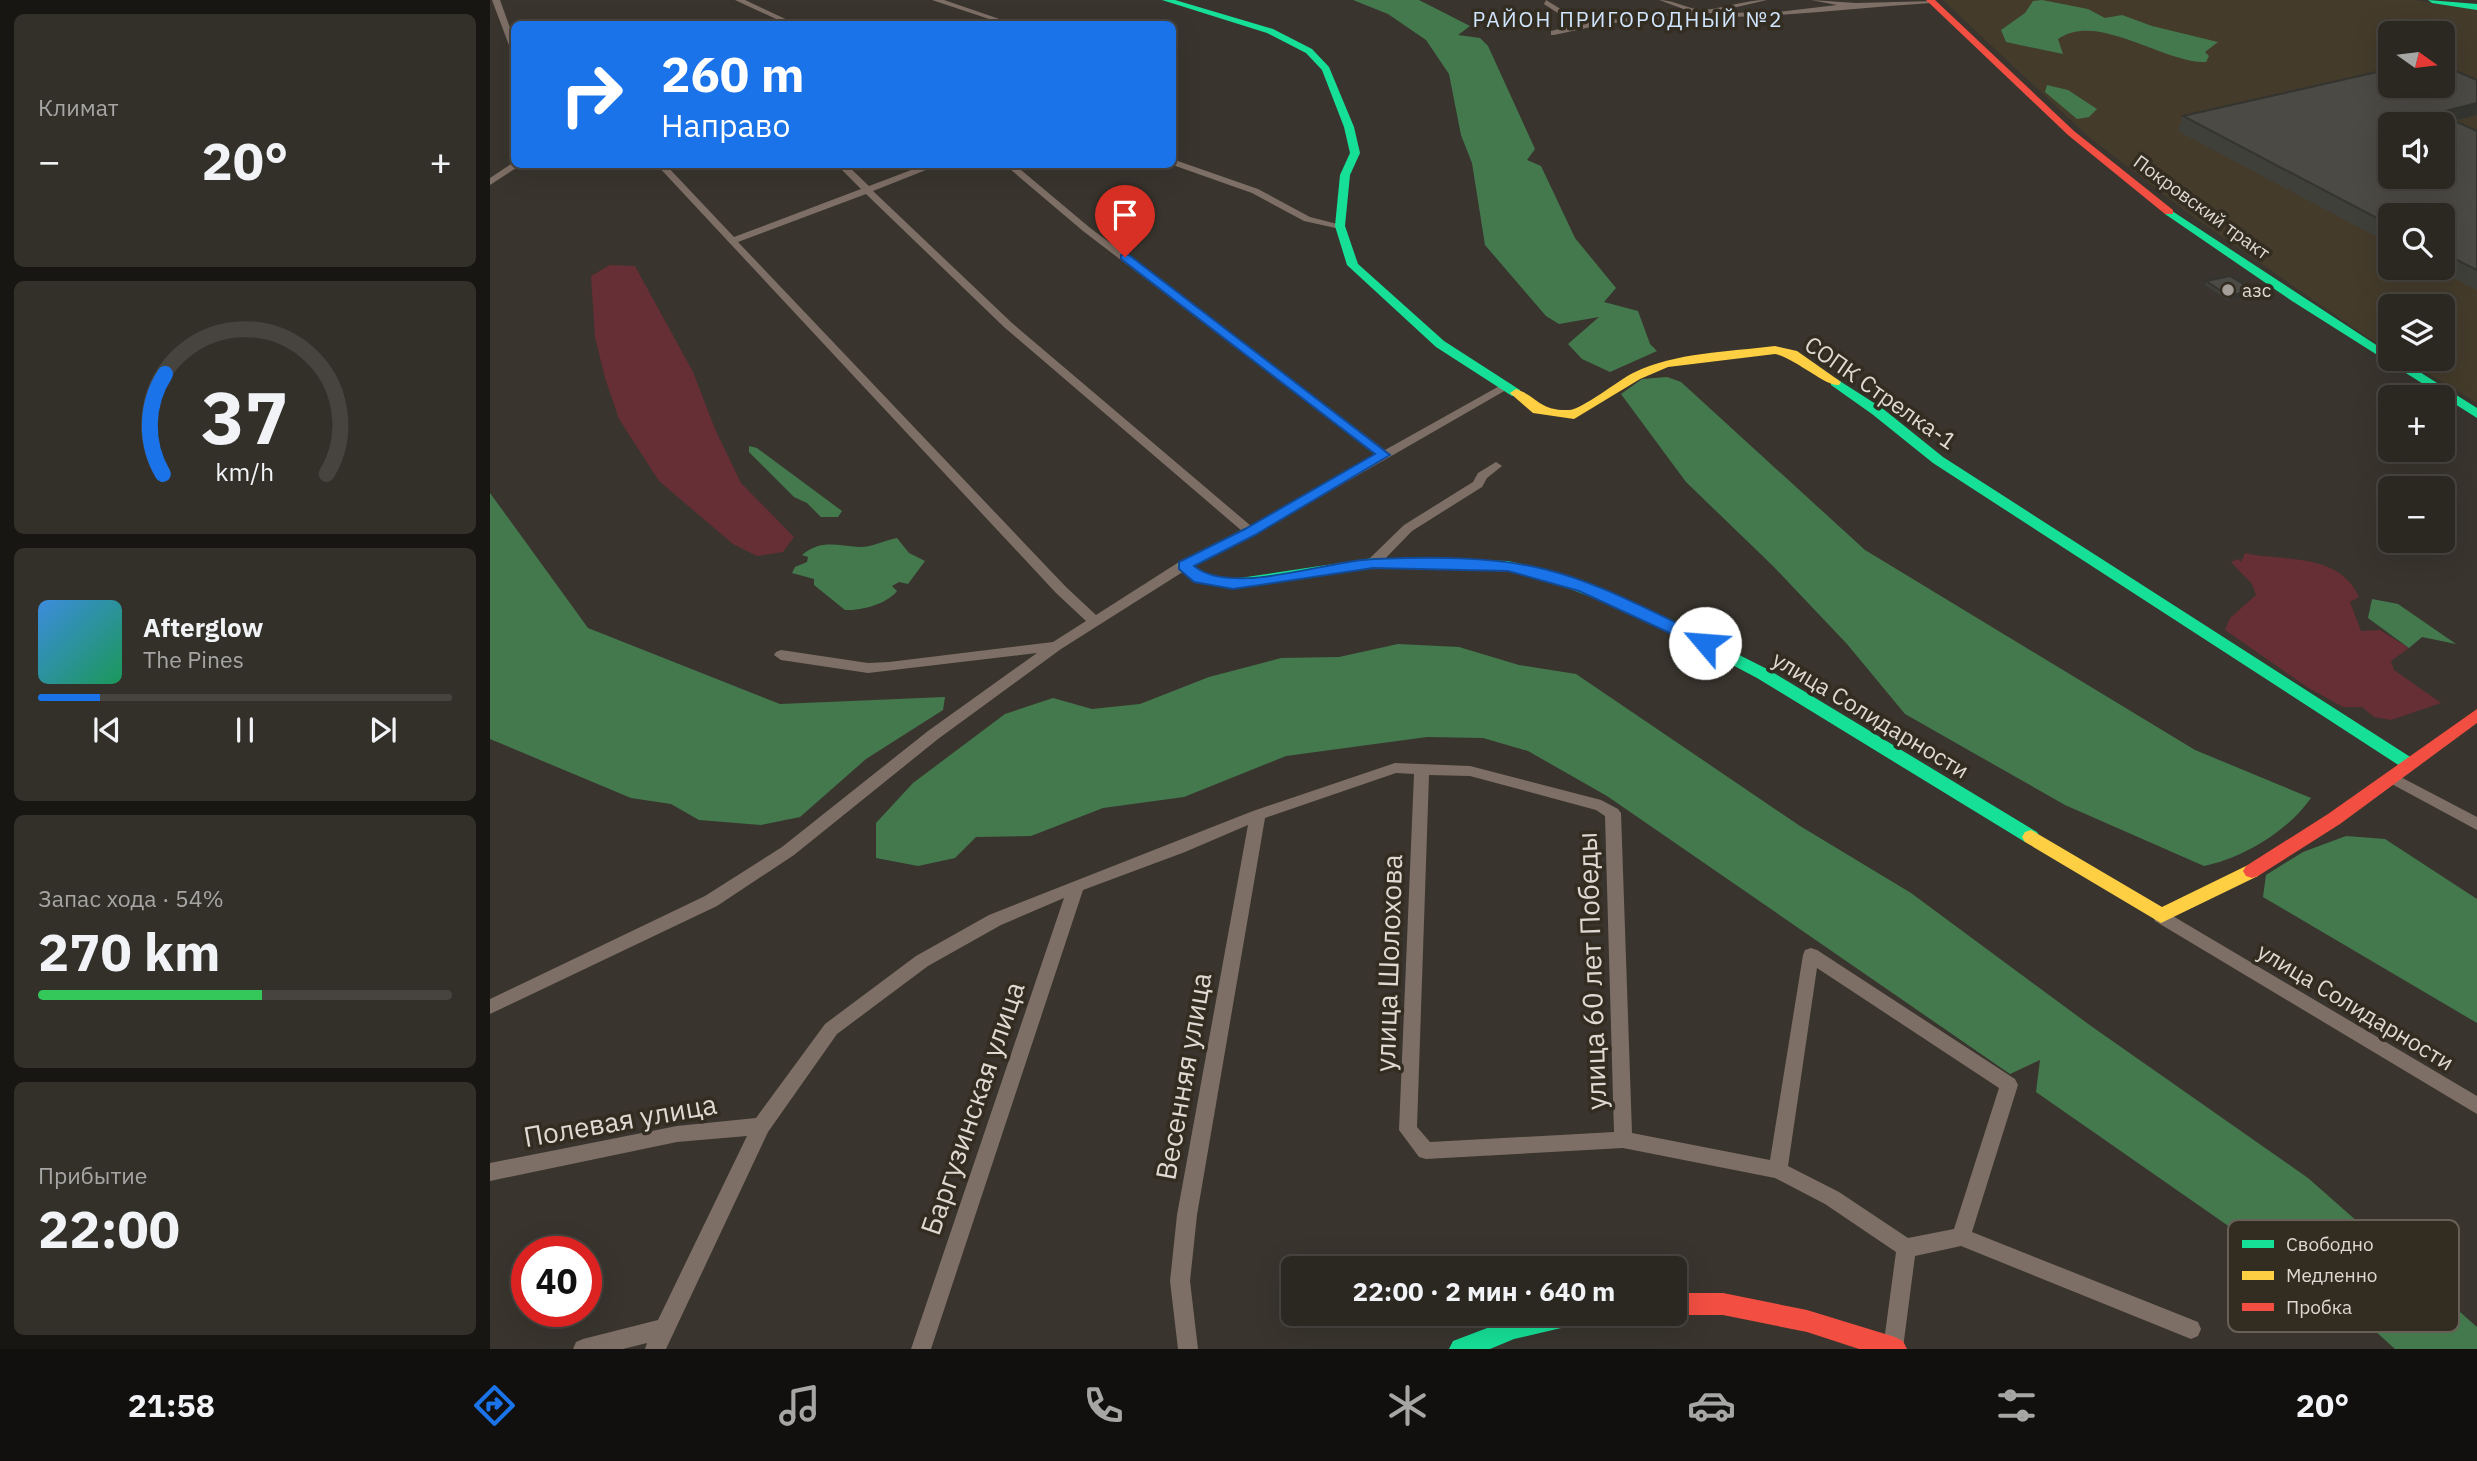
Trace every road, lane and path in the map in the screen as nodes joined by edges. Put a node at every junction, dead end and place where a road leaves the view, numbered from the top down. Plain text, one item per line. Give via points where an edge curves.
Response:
1 (496, 0) edge
2 (936, 0) edge
3 (1166, 0) edge
4 (1663, 0) edge
5 (1763, 0) edge
6 (1815, 0) edge
7 (2432, 0) edge
8 (743, 1) edge
9 (1930, 1) edge
10 (1547, 2) dead end
11 (1856, 5) junction
12 (2477, 7) edge
13 (1703, 13) junction
14 (786, 21) edge
15 (1001, 21) edge
16 (1582, 26) junction
17 (1554, 33) dead end
18 (511, 40) edge
19 (1176, 163) edge
20 (512, 168) edge
21 (664, 168) edge
22 (844, 168) edge
23 (926, 168) edge
24 (1013, 168) edge
25 (490, 182) edge
26 (867, 190) junction
27 (1340, 226) junction
28 (731, 242) junction
29 (1507, 386) junction
30 (2477, 414) edge
31 (1384, 455) junction
32 (1496, 466) dead end
33 (1250, 532) junction
34 (1373, 563) junction
35 (1184, 565) junction
36 (1094, 621) junction
37 (1056, 646) junction
38 (781, 655) dead end
39 (2477, 715) edge
40 (2409, 764) junction
41 (1422, 770) junction
42 (2393, 778) junction
43 (1258, 814) junction
44 (2477, 824) edge
45 (1076, 886) junction
46 (2161, 916) junction
47 (490, 1007) edge
48 (2477, 1106) edge
49 (761, 1126) junction
50 (1623, 1140) junction
51 (1778, 1170) junction
52 (490, 1172) edge
53 (1961, 1237) junction
54 (1906, 1248) junction
55 (1687, 1304) edge
56 (1523, 1326) edge
57 (2191, 1329) dead end
58 (658, 1339) edge
59 (583, 1349) edge
60 (921, 1349) edge
61 (1188, 1349) edge
62 (1461, 1349) edge
63 (1894, 1349) edge

1 - 18 street
2 - 15 street
3 - 27 street, СОПК Стрелка-1 via 1270,31 1309,51 1326,69 1355,153 1345,175
4 - 13 street
5 - 13 street
6 - 11 street
7 - 12 street
8 - 14 street
9 - 11 street
9 - 30 street, Покровский тракт via 2070,132 2156,201 2296,299
10 - 16 street
11 - 13 street via 1758,15
13 - 16 street
16 - 17 street
19 - 27 street via 1255,191 1307,219
20 - 25 street
21 - 28 street
22 - 26 street
23 - 26 street
24 - 31 street
26 - 28 street
26 - 33 street via 1008,325
27 - 29 street, СОПК Стрелка-1 via 1353,265 1384,296 1440,344
28 - 36 street
29 - 31 street
29 - 40 street, СОПК Стрелка-1 via 1538,410 1574,415 1636,376 1665,364 1775,350 1793,354 1877,411 1938,460
31 - 33 street
32 - 34 street via 1478,484 1408,528
33 - 35 street
34 - 35 street, улица Солидарности via 1233,584 1200,578
34 - 46 street, улица Солидарности via 1508,566 1543,573 1645,613 1763,674
35 - 36 street
36 - 37 street
37 - 38 street via 868,668
37 - 47 street via 933,735 788,851 711,901
39 - 40 street
40 - 42 street
41 - 43 street via 1395,768
41 - 50 street, улица 60 лет Победы via 1470,771 1613,813
41 - 50 street, улица Шолохова via 1408,1130 1426,1151
42 - 44 street
42 - 46 street via 2243,877
43 - 45 street
43 - 61 street, Весенняя улица via 1187,1214 1180,1281
45 - 49 street via 995,920 922,961 831,1029
45 - 60 street, Баргузинская улица
46 - 48 street, улица Солидарности
49 - 52 street, Полевая улица via 677,1134
49 - 58 street
50 - 51 street
51 - 53 street via 1811,955 2008,1085
51 - 54 street via 1832,1198
53 - 54 street
53 - 57 street
54 - 63 street
55 - 63 street via 1723,1304 1807,1321
56 - 62 street
58 - 59 street

